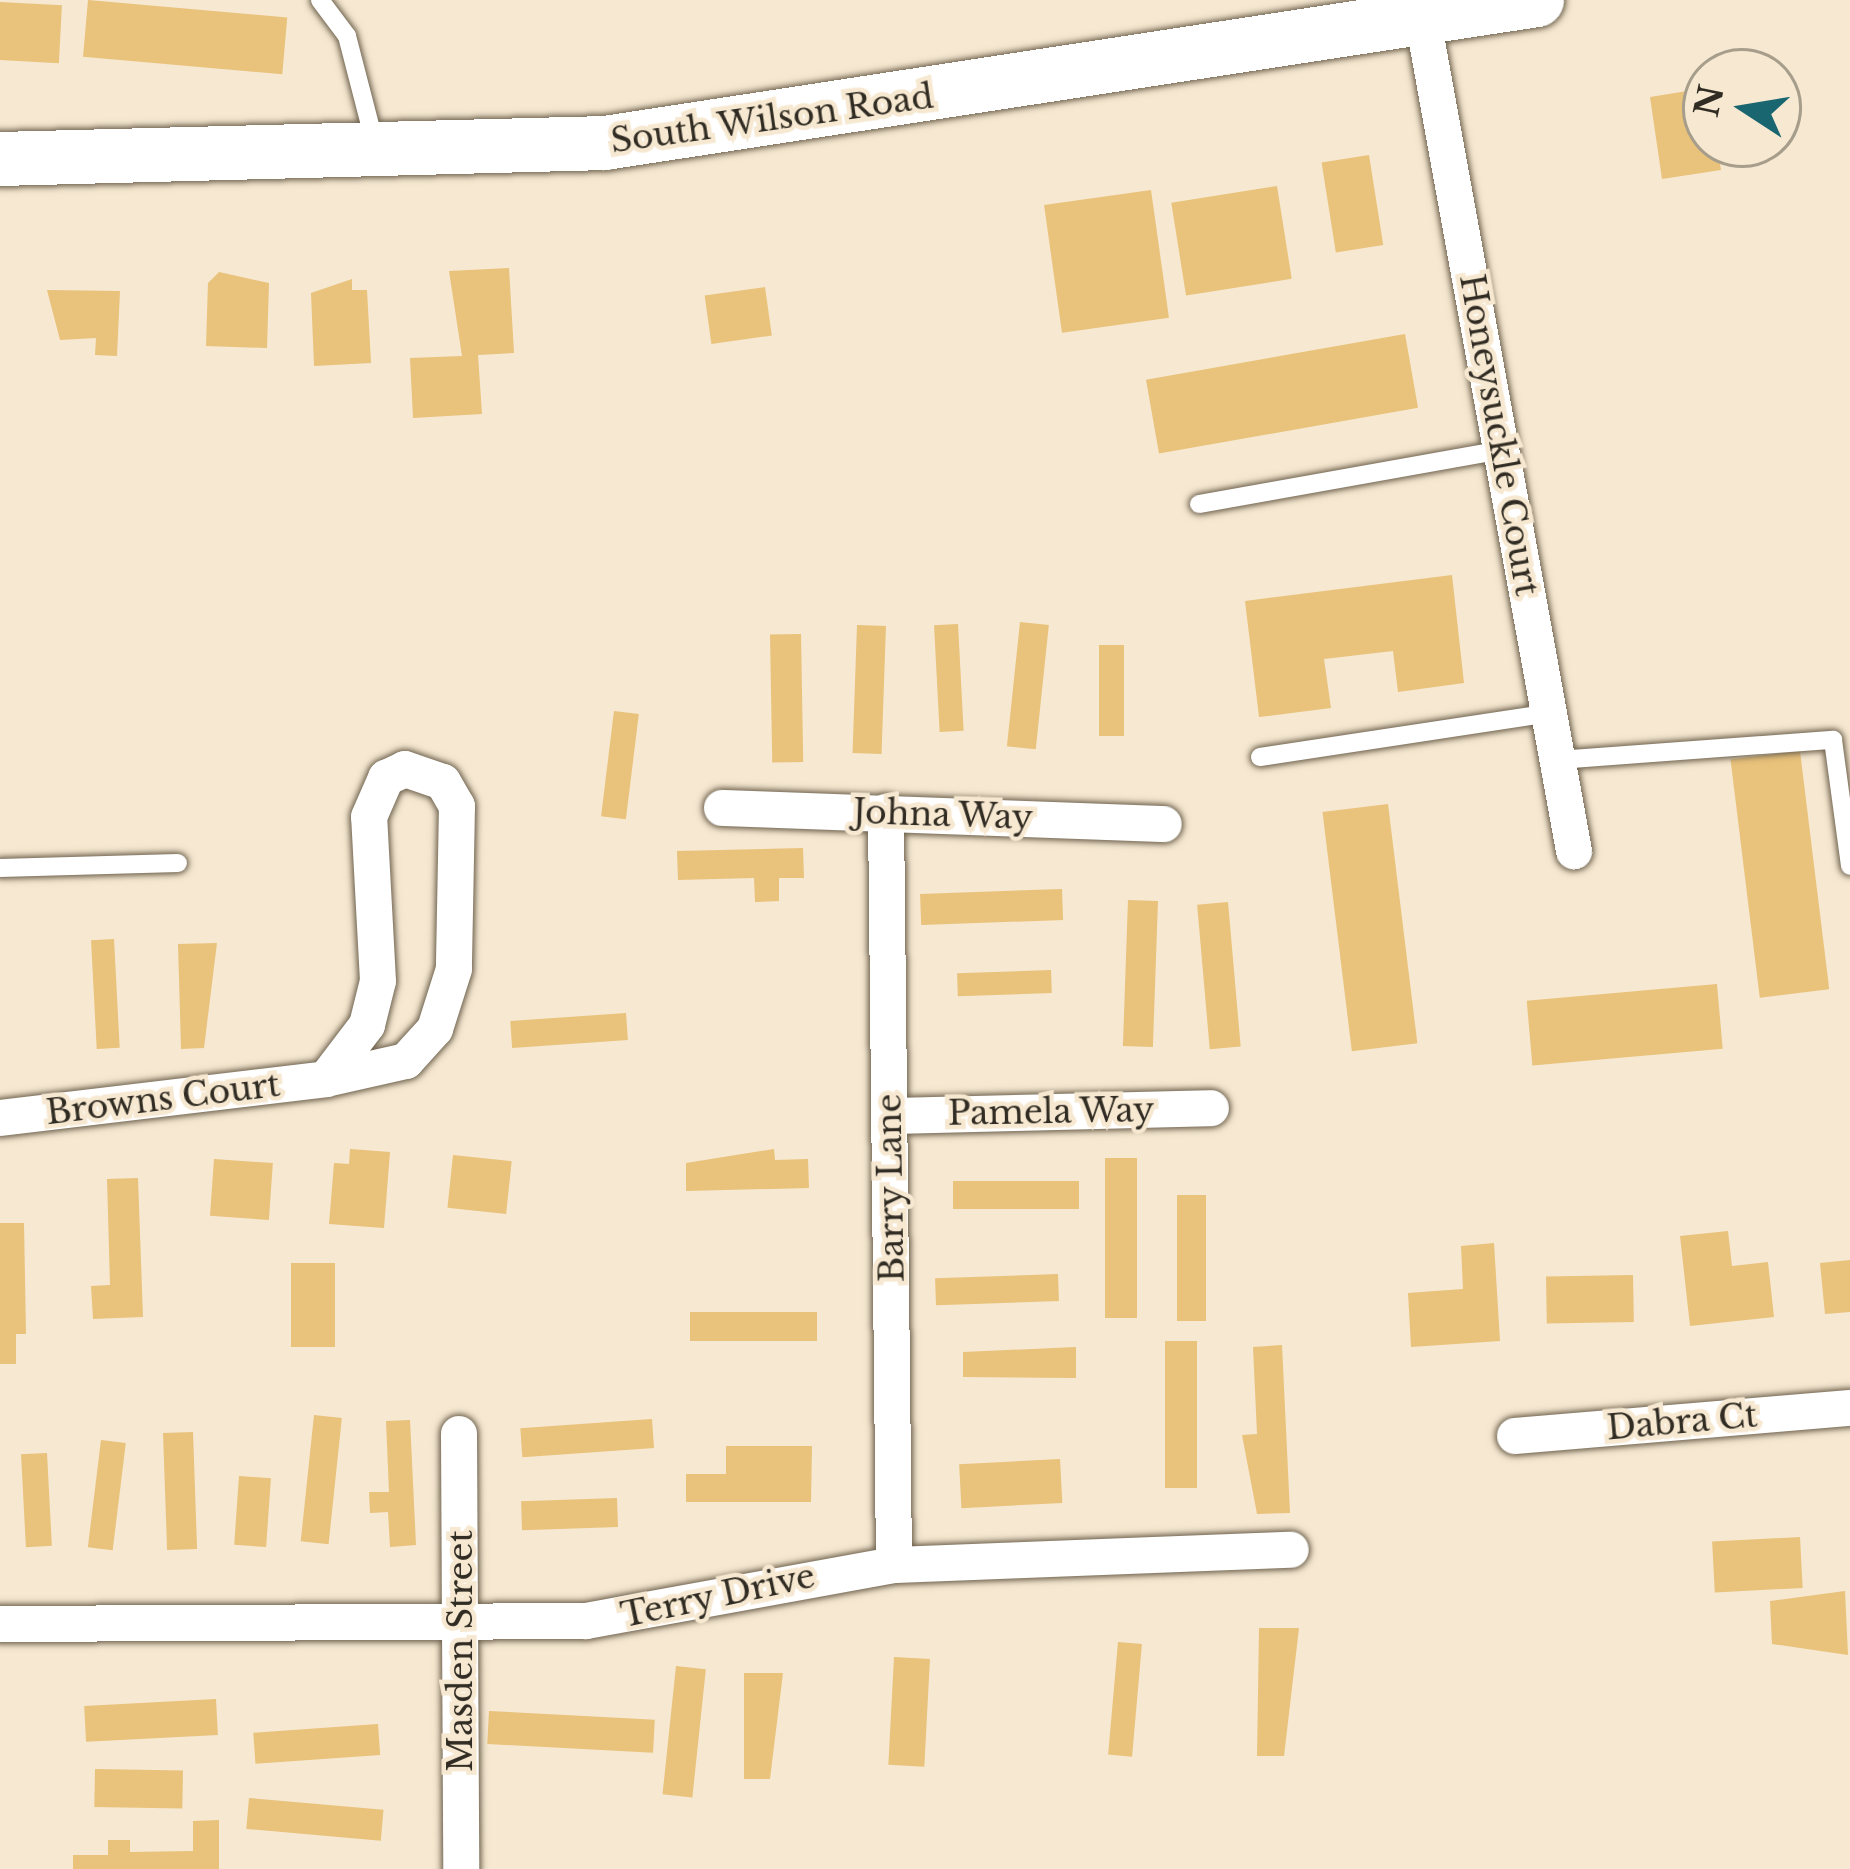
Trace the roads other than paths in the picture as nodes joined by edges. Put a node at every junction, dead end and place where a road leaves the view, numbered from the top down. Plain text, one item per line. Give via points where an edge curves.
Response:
1 (320, 0) edge
2 (1537, 0) edge
3 (1423, 20) junction
4 (378, 156) junction
5 (0, 159) edge
6 (1502, 450) junction
7 (1199, 504) dead end
8 (1550, 713) junction
9 (1260, 757) dead end
10 (1558, 760) junction
11 (722, 808) dead end
12 (886, 812) junction
13 (1164, 824) dead end
14 (1574, 851) dead end
15 (178, 863) dead end
16 (1850, 866) edge
17 (0, 868) edge
18 (326, 1079) junction
19 (1211, 1108) dead end
20 (891, 1116) junction
21 (0, 1118) edge
22 (1850, 1408) edge
23 (459, 1434) dead end
24 (1515, 1436) dead end
25 (1291, 1550) dead end
26 (894, 1565) junction
27 (464, 1621) junction
28 (0, 1624) edge
29 (461, 1869) edge

1 - 4 lane via 347,36
2 - 3 main road, South Wilson Road
3 - 4 main road, South Wilson Road via 821,116
3 - 6 street, Honeysuckle Court
4 - 5 main road, South Wilson Road
6 - 7 lane
6 - 8 street, Honeysuckle Court
8 - 9 lane
8 - 10 street, Honeysuckle Court
10 - 14 street, Honeysuckle Court
10 - 16 lane via 1832,740
11 - 12 street, Johna Way
12 - 13 street, Johna Way
12 - 20 street, Barry Lane
15 - 17 lane
18 - 18 street, Browns Court via 384,1072 435,1029 454,969 463,833 458,806 424,769 386,778 374,795 377,981 367,1025
18 - 21 street, Browns Court
19 - 20 street, Pamela Way
20 - 26 street, Barry Lane
22 - 24 street, Dabra Ct
23 - 27 street, Masden Street
25 - 26 street, Terry Drive
26 - 27 street, Terry Drive via 622,1618
27 - 28 street, Terry Drive
27 - 29 street, Masden Street

